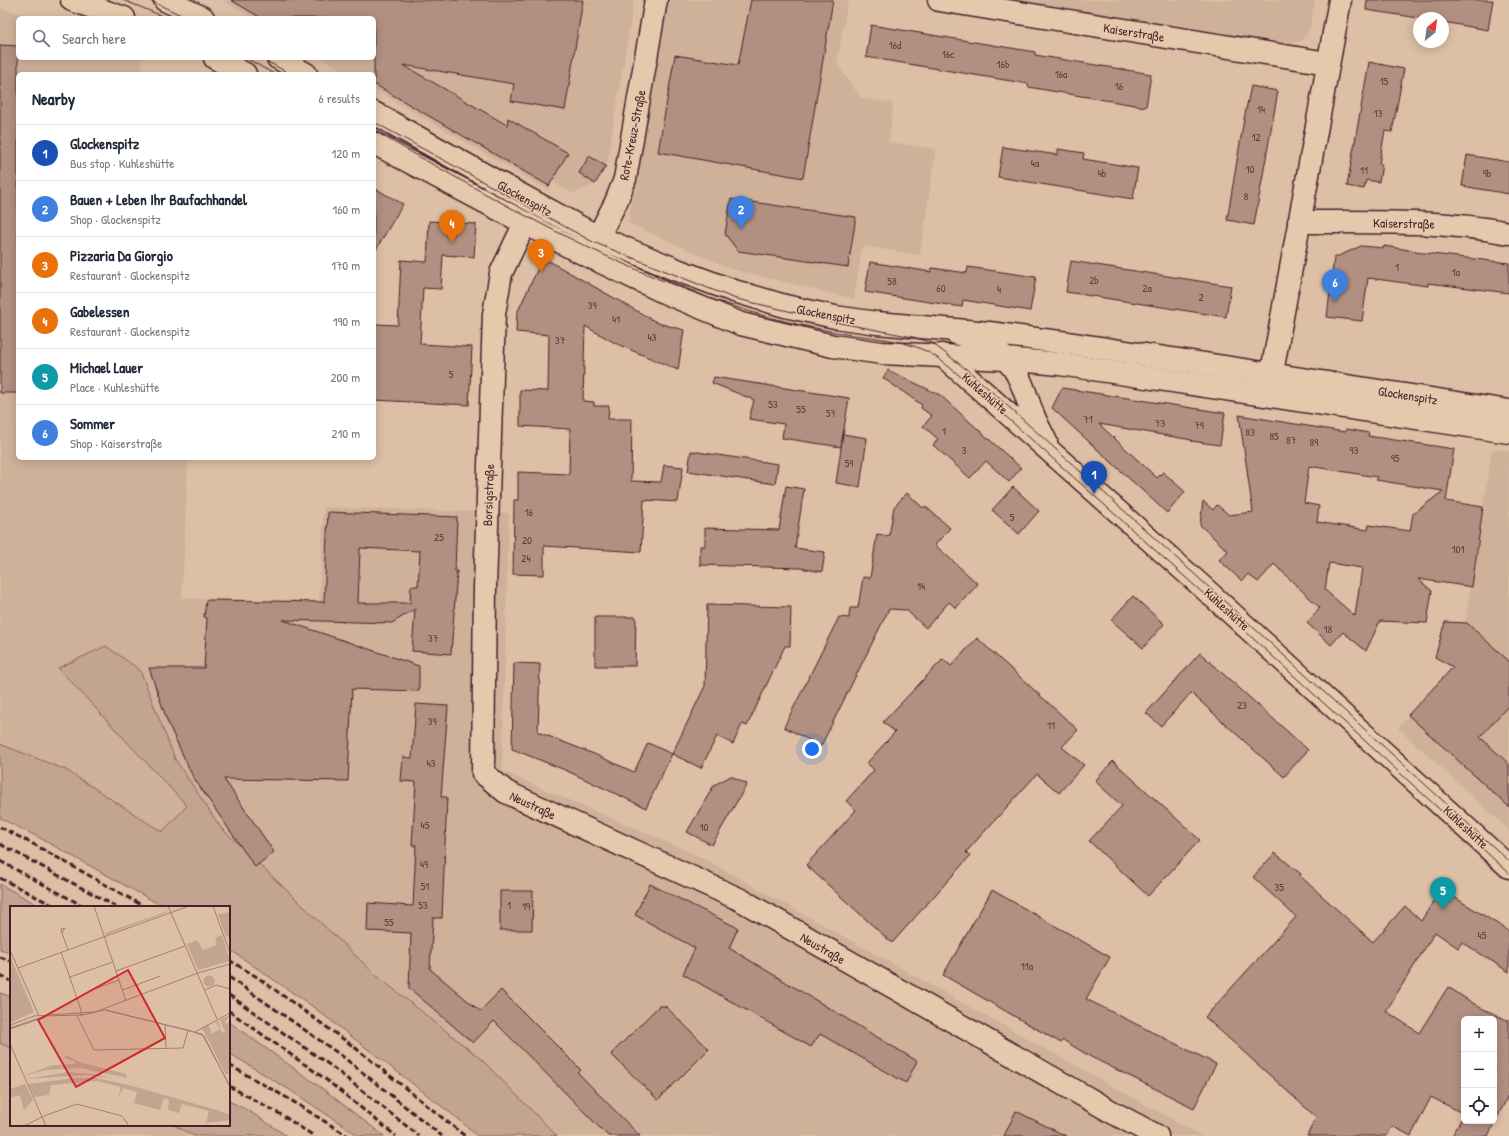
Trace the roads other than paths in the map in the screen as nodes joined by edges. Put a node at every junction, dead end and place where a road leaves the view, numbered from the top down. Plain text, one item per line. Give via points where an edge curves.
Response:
1 (72, 0) edge
2 (166, 0) edge
3 (656, 0) edge
4 (939, 0) edge
5 (1340, 0) edge
6 (118, 16) edge
7 (199, 16) edge
8 (219, 60) edge
9 (282, 60) edge
10 (1328, 63) junction
11 (241, 72) edge
12 (302, 72) edge
13 (376, 114) edge
14 (376, 144) edge
15 (1299, 222) junction
16 (524, 223) junction
17 (1509, 233) edge
18 (598, 237) junction
19 (574, 249) junction
20 (942, 329) junction
21 (942, 355) junction
22 (1005, 359) junction
23 (1272, 375) junction
24 (1268, 397) junction
25 (1509, 411) edge
26 (1509, 432) edge
27 (1051, 452) junction
28 (484, 773) joint
29 (1509, 867) edge
30 (1157, 1136) edge

1 - 6 street
2 - 7 street
3 - 18 street, Rote-Kreuz-Straße via 625,179
4 - 10 street, Kaiserstraße
5 - 10 street
8 - 11 street
9 - 12 street
10 - 15 street
13 - 18 street, Glockenspitz
14 - 16 street, Glockenspitz
15 - 17 street, Kaiserstraße via 1424,222
15 - 23 street
16 - 19 street, Glockenspitz
16 - 28 street, Borsigstraße via 501,273 494,314 485,588
18 - 19 street, Rote-Kreuz-Straße via 586,247
18 - 20 street, Glockenspitz via 677,270 785,306 842,318
19 - 21 street, Glockenspitz via 666,293 741,324 833,346 882,353
20 - 22 street via 991,347
20 - 23 street, Glockenspitz via 1068,343
21 - 22 street, Glockenspitz
21 - 27 street, Kuhleshütte
22 - 24 street, Glockenspitz via 1060,364
22 - 27 street via 1018,374 1034,417
23 - 24 street
23 - 25 street, Glockenspitz
24 - 26 street, Glockenspitz
27 - 29 street, Kuhleshütte
28 - 30 street, Neustraße via 506,792 741,900

